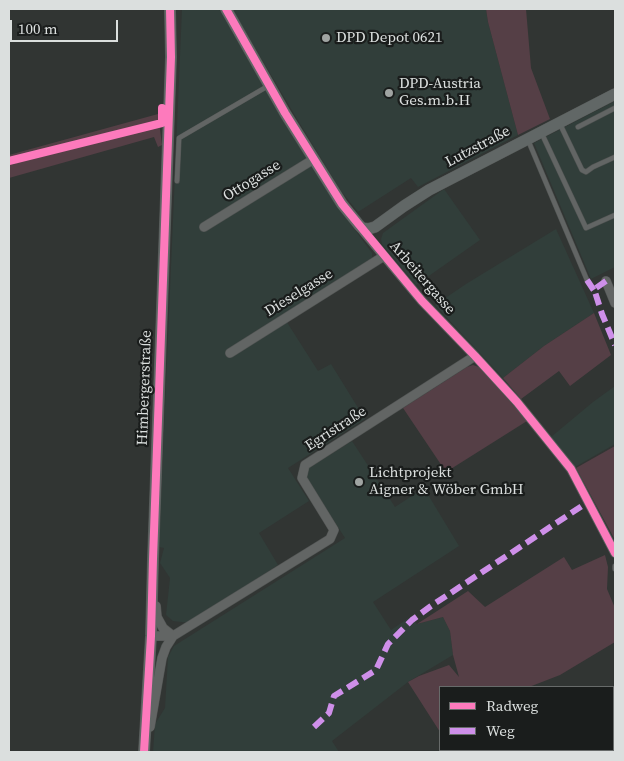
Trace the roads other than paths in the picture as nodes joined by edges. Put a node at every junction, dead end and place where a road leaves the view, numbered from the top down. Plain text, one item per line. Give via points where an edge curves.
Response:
1 (162, 9) edge
2 (170, 9) edge
3 (226, 9) edge
4 (170, 25) junction
5 (270, 85) junction
6 (615, 94) edge
7 (615, 108) edge
8 (560, 126) junction
9 (578, 127) dead end
10 (541, 132) junction
11 (527, 139) junction
12 (615, 157) edge
13 (314, 159) junction
14 (177, 181) dead end
15 (615, 215) edge
16 (359, 225) junction
17 (204, 227) dead end
18 (384, 256) junction
19 (587, 280) dead end
20 (606, 281) dead end
21 (615, 303) edge
22 (230, 353) dead end
23 (475, 356) junction
24 (615, 553) edge
25 (153, 559) junction
26 (151, 636) junction
27 (173, 636) junction
28 (145, 752) edge

1 - 4 street, Himbergerstraße
2 - 4 street, Himbergerstraße
3 - 5 street, Arbeitergasse
4 - 25 street, Himbergerstraße
5 - 13 street, Arbeitergasse
5 - 14 lane via 179,138
6 - 8 street, Lutzstraße
7 - 9 lane
8 - 10 street, Lutzstraße
8 - 12 lane via 582,170 586,172
10 - 11 street, Lutzstraße
10 - 15 lane via 586,228
11 - 16 street, Lutzstraße via 429,190 375,227 368,229
11 - 19 lane
13 - 16 street, Arbeitergasse
13 - 17 street, Ottogasse
16 - 18 street, Arbeitergasse
18 - 22 street, Dieselgasse
18 - 23 street, Arbeitergasse
20 - 21 street
23 - 24 street, Arbeitergasse via 571,469
23 - 27 street, Egristraße via 305,465 302,478 334,530 330,539
25 - 26 street, Himbergerstraße
25 - 27 street via 157,617
26 - 27 street
26 - 28 street, Himbergerstraße
27 - 28 street via 162,658

